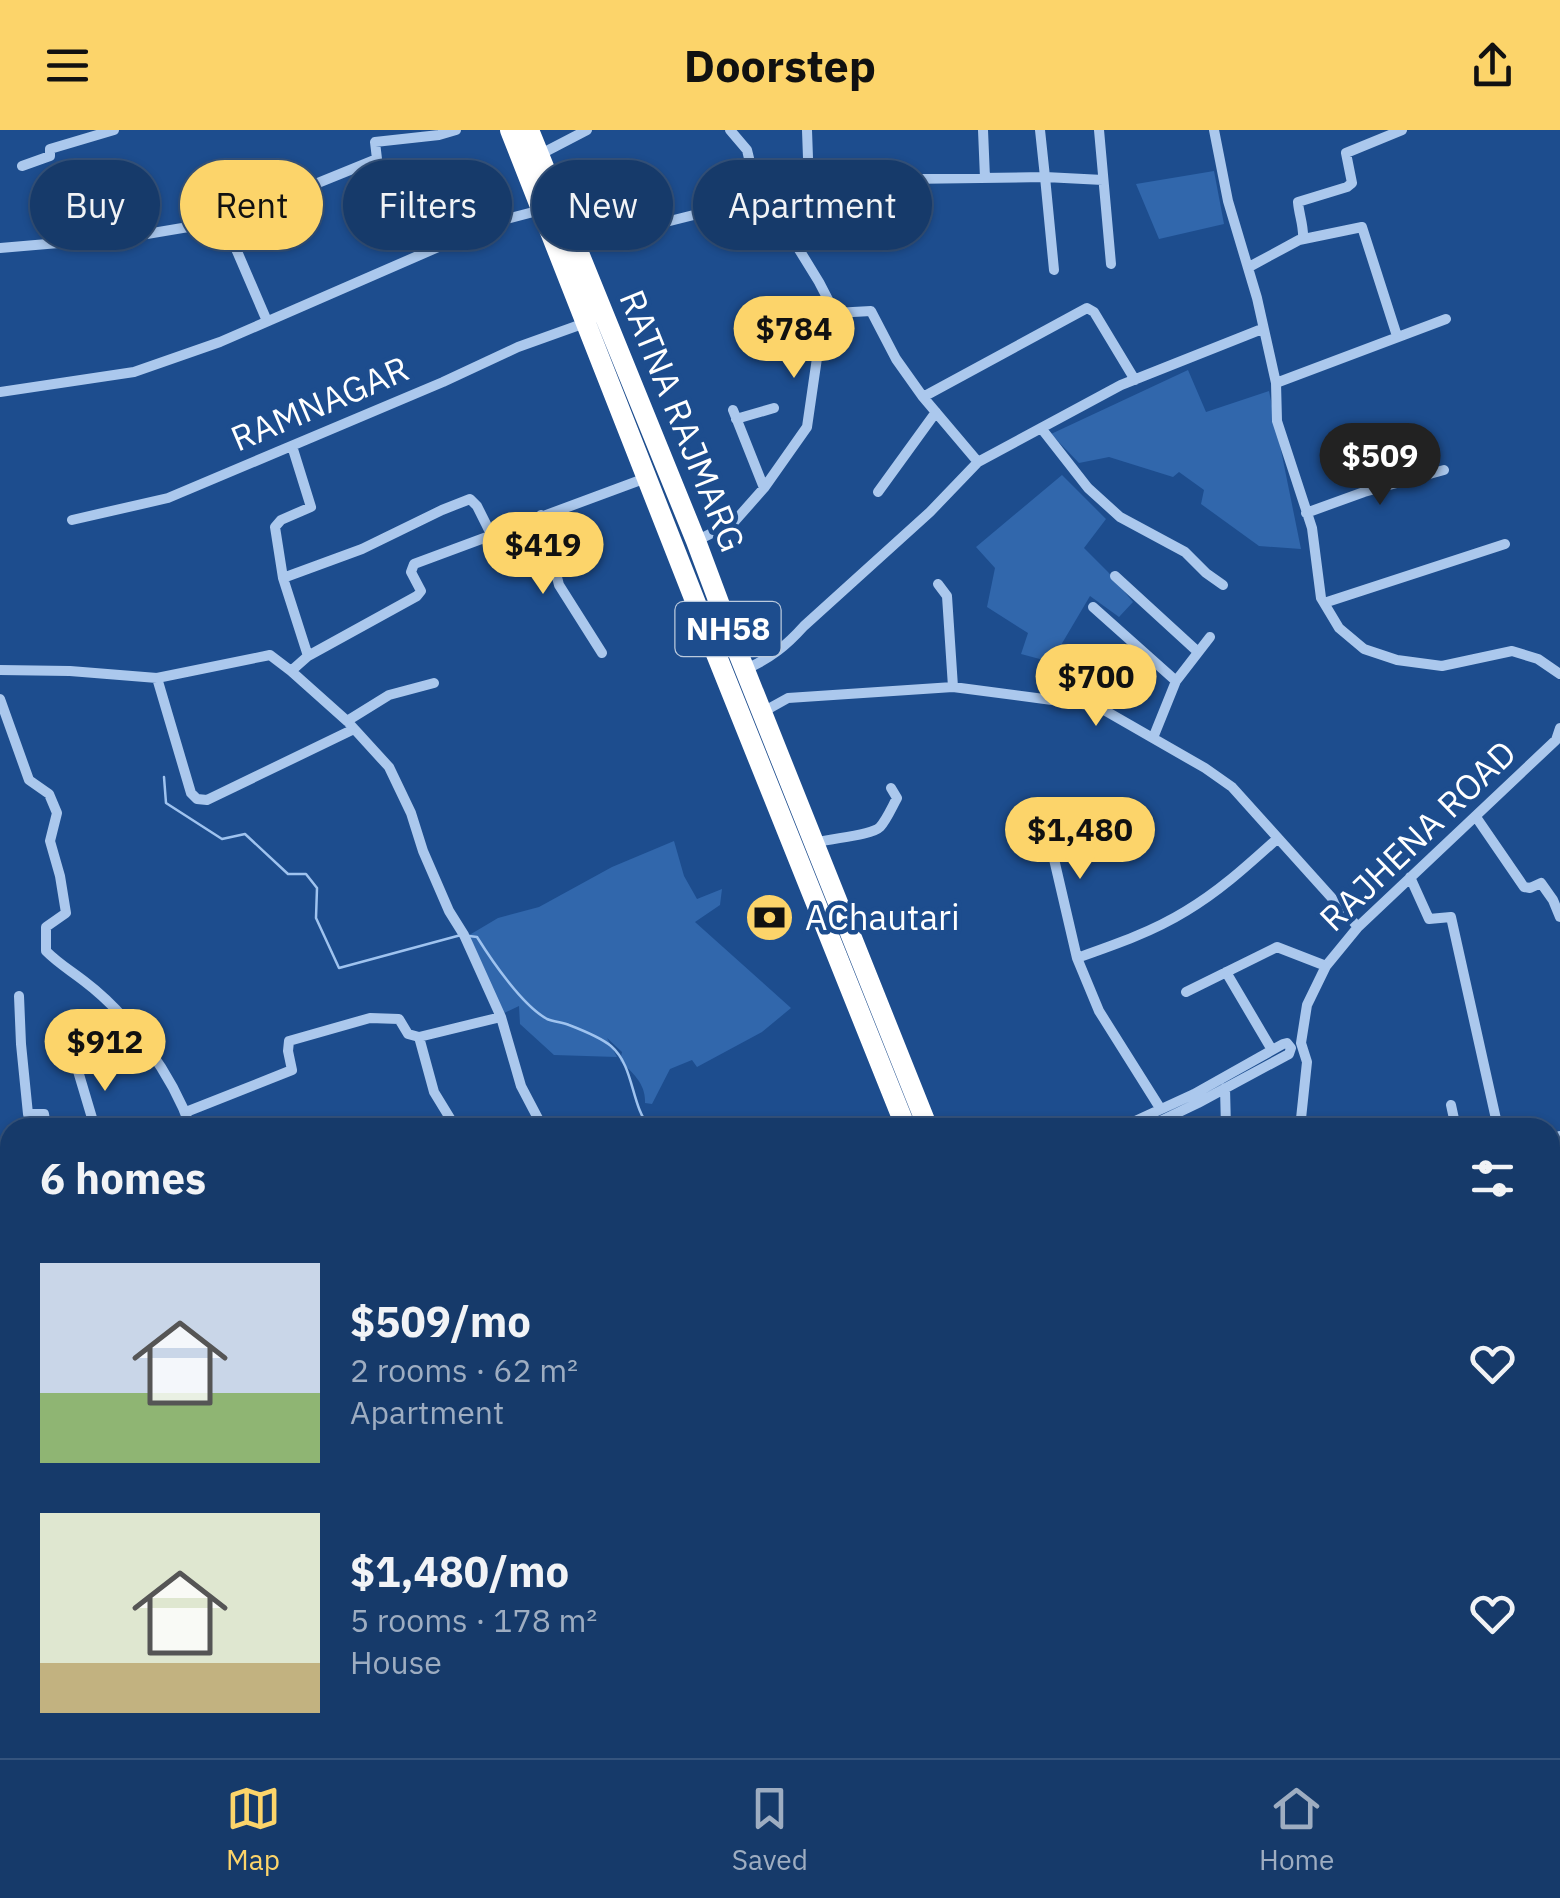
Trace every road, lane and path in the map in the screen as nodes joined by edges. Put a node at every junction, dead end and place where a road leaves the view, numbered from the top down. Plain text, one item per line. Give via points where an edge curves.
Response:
1 (114, 130) edge
2 (456, 130) edge
3 (510, 130) edge
4 (529, 130) edge
5 (586, 130) edge
6 (730, 130) edge
7 (807, 130) edge
8 (983, 130) edge
9 (1040, 130) edge
10 (1098, 130) edge
11 (1214, 130) edge
12 (1402, 130) edge
13 (538, 156) junction
14 (750, 160) edge
15 (808, 160) edge
16 (22, 166) dead end
17 (1045, 176) junction
18 (984, 178) junction
19 (932, 180) edge
20 (1103, 180) junction
21 (323, 182) edge
22 (532, 187) edge
23 (532, 212) edge
24 (693, 215) edge
25 (180, 228) edge
26 (1303, 240) junction
27 (0, 248) edge
28 (236, 250) edge
29 (557, 250) edge
30 (799, 250) edge
31 (579, 251) junction
32 (1111, 264) dead end
33 (1249, 266) junction
34 (1054, 270) dead end
35 (835, 313) junction
36 (1446, 319) dead end
37 (267, 321) junction
38 (585, 323) junction
39 (1262, 329) junction
40 (1397, 336) junction
41 (1135, 380) junction
42 (1276, 383) junction
43 (0, 392) edge
44 (924, 397) junction
45 (774, 408) dead end
46 (936, 412) junction
47 (1041, 428) junction
48 (292, 446) junction
49 (978, 462) junction
50 (1444, 470) dead end
51 (646, 478) junction
52 (764, 488) junction
53 (878, 492) dead end
54 (1306, 513) junction
55 (541, 516) junction
56 (72, 520) dead end
57 (491, 534) junction
58 (696, 541) junction
59 (1505, 544) dead end
60 (1114, 576) dead end
61 (282, 578) junction
62 (938, 584) dead end
63 (1223, 585) dead end
64 (1324, 603) junction
65 (1093, 607) dead end
66 (1210, 638) dead end
67 (1198, 652) junction
68 (602, 653) dead end
69 (308, 656) junction
70 (746, 668) junction
71 (0, 670) edge
72 (291, 671) junction
73 (1560, 674) edge
74 (158, 678) junction
75 (1176, 681) junction
76 (434, 683) dead end
77 (952, 687) junction
78 (0, 699) edge
79 (762, 713) junction
80 (351, 725) junction
81 (1560, 728) edge
82 (1153, 738) junction
83 (891, 788) dead end
84 (1044, 816) dead end
85 (1476, 817) junction
86 (1278, 838) junction
87 (814, 843) junction
88 (1410, 878) junction
89 (1560, 917) edge
90 (1358, 927) junction
91 (1078, 958) junction
92 (1326, 966) junction
93 (1226, 972) junction
94 (1186, 992) dead end
95 (19, 996) dead end
96 (501, 1017) junction
97 (418, 1037) junction
98 (1291, 1047) junction
99 (1272, 1050) junction
100 (78, 1071) dead end
101 (1225, 1088) junction
102 (1196, 1098) junction
103 (1451, 1104) dead end
104 (1160, 1108) junction
105 (186, 1112) junction
106 (45, 1118) edge
107 (92, 1118) edge
108 (188, 1118) edge
109 (450, 1118) edge
110 (539, 1118) edge
111 (902, 1118) edge
112 (924, 1118) edge
113 (1140, 1118) edge
114 (1163, 1118) edge
115 (1226, 1118) edge
116 (1301, 1118) edge
117 (1454, 1118) edge
118 (1496, 1118) edge

1 - 16 street via 50,149 50,156
2 - 21 street via 375,142 377,160
3 - 22 highway, RATNA RAJMARG / NH58
4 - 13 highway, RATNA RAJMARG / NH58
5 - 13 street
6 - 14 street
7 - 15 street
8 - 18 street
9 - 17 street
10 - 20 street
11 - 33 street
12 - 26 street via 1346,153 1348,187 1298,202
13 - 31 highway, RATNA RAJMARG / NH58
17 - 18 street
17 - 20 street
17 - 34 street
18 - 19 street
20 - 32 street
23 - 37 street
24 - 31 street
25 - 27 street
26 - 33 street
26 - 40 street via 1362,227
28 - 37 street
29 - 38 highway, RATNA RAJMARG / NH58
30 - 35 street
31 - 58 highway, RATNA RAJMARG / NH58
33 - 39 street
35 - 44 street via 871,311
35 - 52 street via 814,320 817,358 807,427
36 - 40 street
37 - 43 street via 134,372
38 - 48 street, RAMNAGAR
38 - 51 highway, RATNA RAJMARG / NH58
39 - 41 street
39 - 42 street
40 - 42 street
41 - 44 street via 1087,308
41 - 47 street
42 - 54 street via 1277,421
44 - 46 street
45 - 52 street via 734,415
46 - 49 street
46 - 53 street
47 - 49 street
47 - 63 street via 1120,517 1185,552
48 - 56 street, RAMNAGAR via 168,498
48 - 61 street via 311,507 275,527
49 - 70 street via 787,646
50 - 54 street
51 - 55 street
51 - 111 highway, RATNA RAJMARG / NH58
52 - 58 street via 734,522
54 - 64 street
55 - 57 street
55 - 68 street via 559,585
57 - 61 street via 470,499
57 - 69 street via 414,564 418,596
58 - 70 highway, RATNA RAJMARG / NH58
59 - 64 street
60 - 67 street
61 - 69 street
62 - 77 street via 947,596
64 - 73 street via 1364,650 1397,660 1442,666 1512,651
65 - 75 street
66 - 67 street
67 - 75 street
69 - 72 street
70 - 79 highway, RATNA RAJMARG / NH58
71 - 74 street
72 - 74 street via 270,655
72 - 80 street
74 - 80 street via 197,799 207,800
75 - 82 street
76 - 80 street via 390,695
77 - 79 street via 788,698
77 - 82 street via 1097,706
78 - 105 street via 29,780 49,794 56,813 50,840 66,913 46,928 46,952 133,1028
79 - 87 highway, RATNA RAJMARG / NH58
80 - 96 street via 388,767
81 - 85 street, RAJHENA ROAD via 1556,740
82 - 86 street via 1232,786
83 - 87 street via 897,798 873,832
84 - 91 street
85 - 88 street, RAJHENA ROAD
85 - 89 street via 1524,887 1541,882
86 - 90 street
86 - 91 street via 1188,910
87 - 112 highway, RATNA RAJMARG / NH58
88 - 90 street, RAJHENA ROAD
88 - 118 street via 1430,919 1451,918
90 - 92 street, RAJHENA ROAD
91 - 104 street via 1099,1010
92 - 93 street via 1277,947
92 - 98 street, RAJHENA ROAD
93 - 94 street
93 - 99 street
95 - 106 street via 28,1114
96 - 97 street
96 - 110 street via 521,1086
97 - 105 street via 399,1020 370,1018 289,1042 292,1070
97 - 109 street via 434,1092
98 - 99 street
98 - 101 street
98 - 116 street, RAJHENA ROAD via 1307,1062
99 - 102 street
100 - 107 street
101 - 102 street
101 - 115 street
102 - 104 street
102 - 114 street
103 - 117 street
104 - 113 street
105 - 108 street

